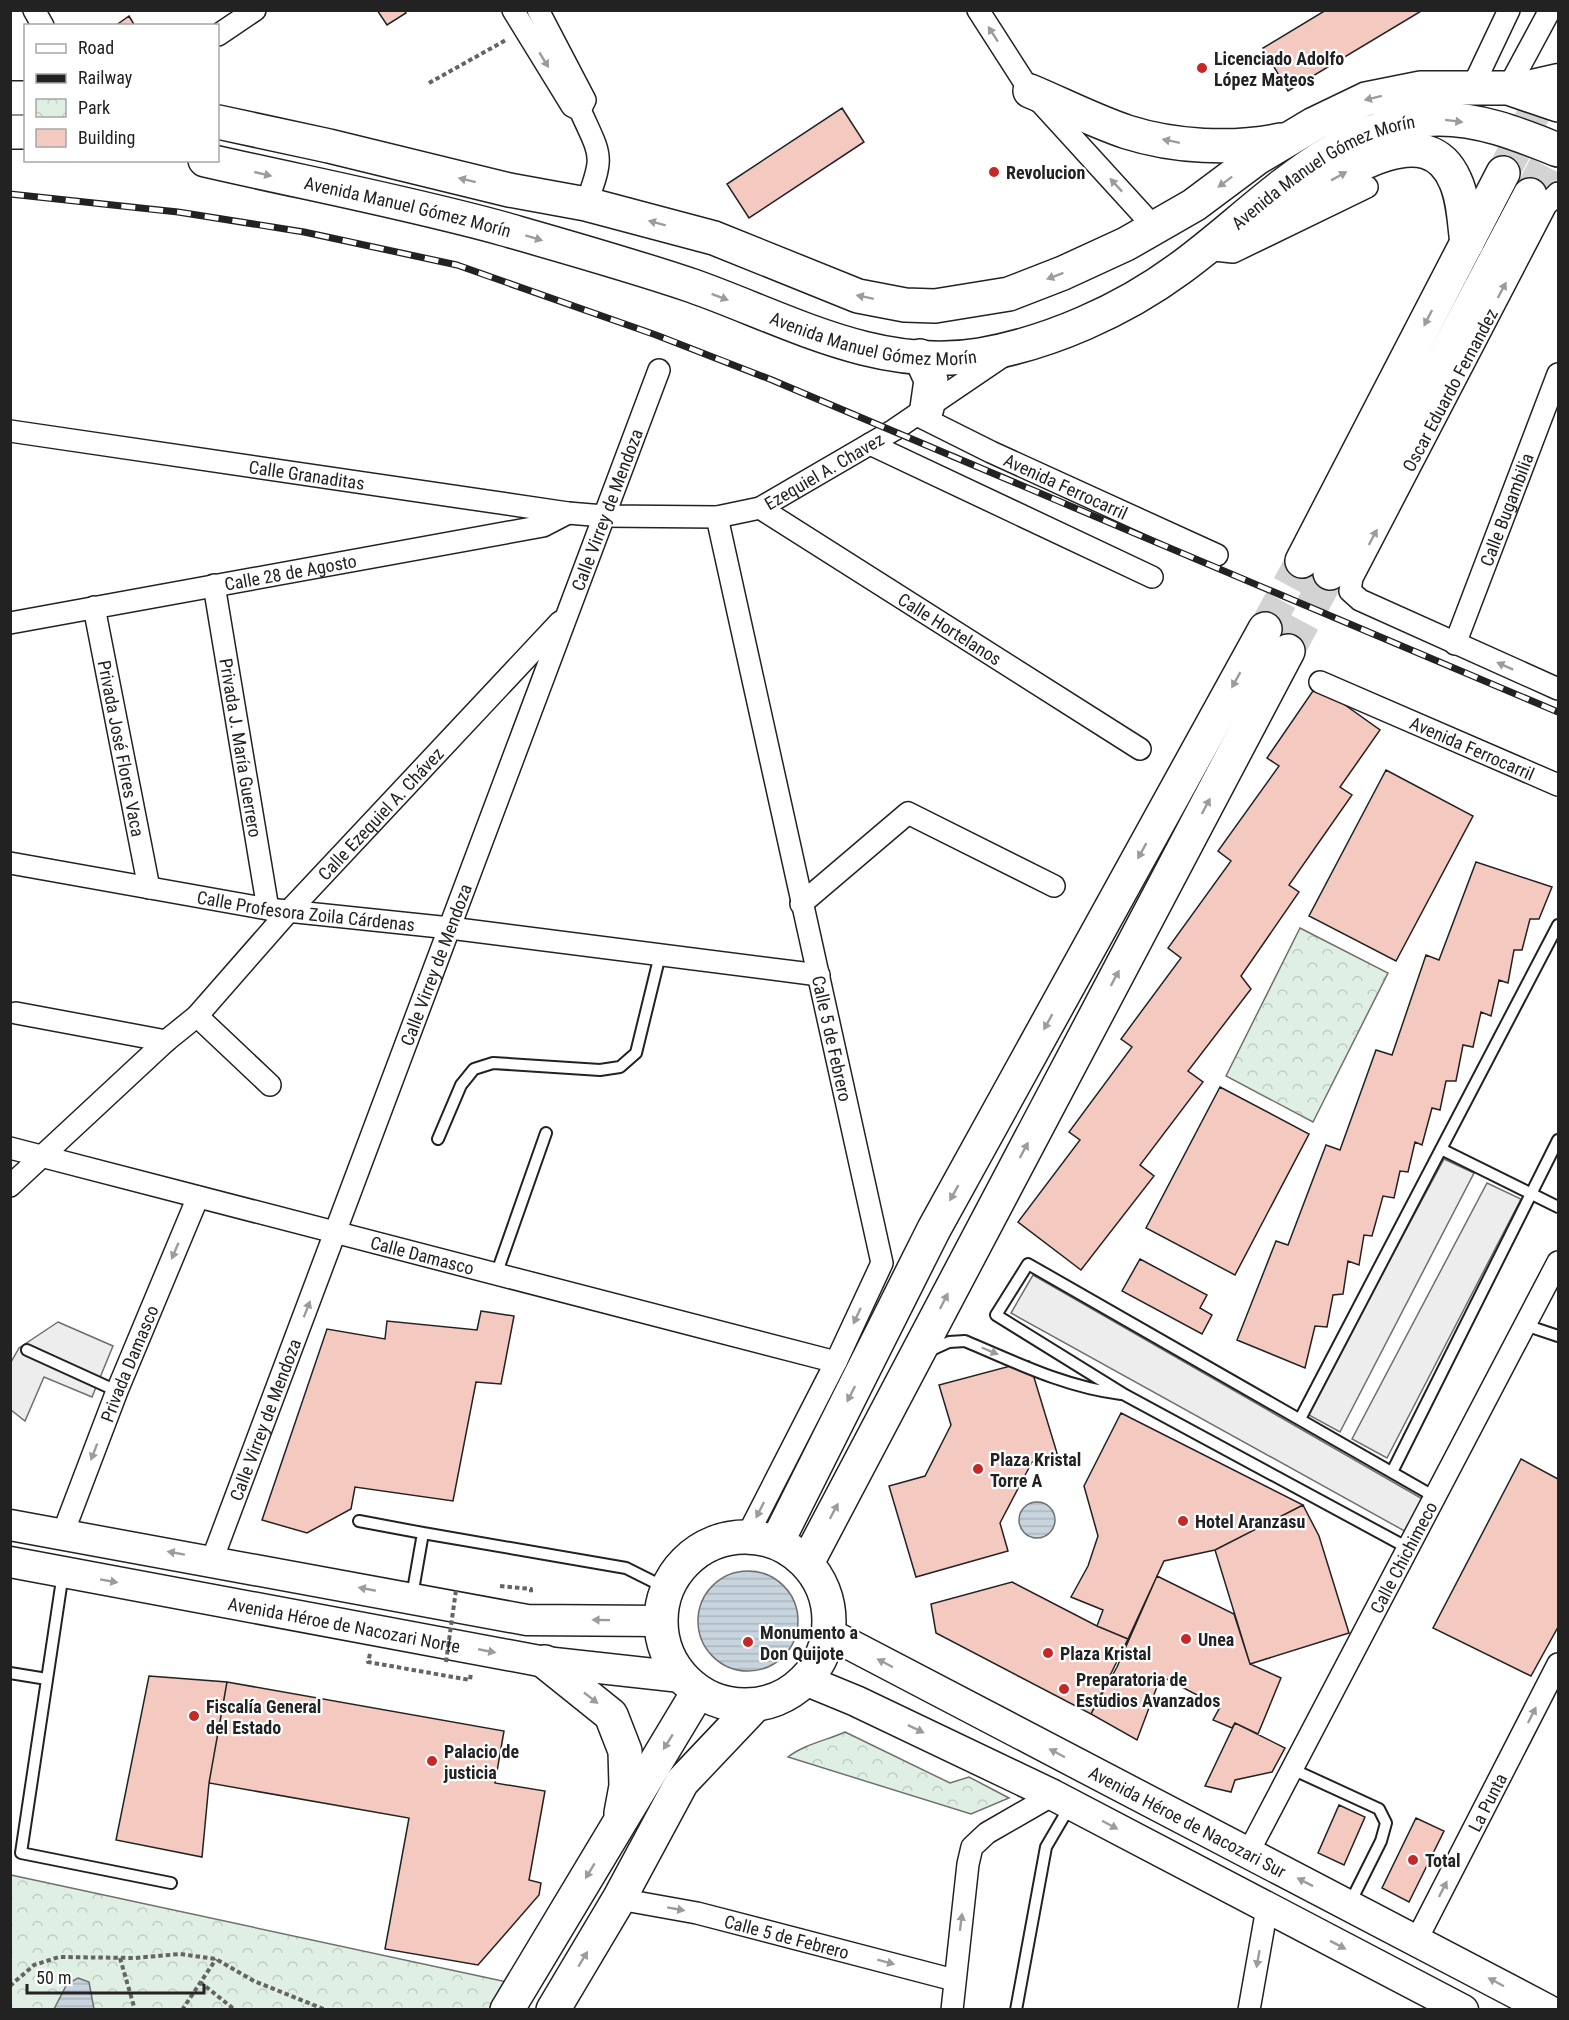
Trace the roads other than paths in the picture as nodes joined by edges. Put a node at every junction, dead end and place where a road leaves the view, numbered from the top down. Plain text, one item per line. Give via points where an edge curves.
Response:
1 (34, 10) edge
2 (255, 10) edge
3 (513, 10) edge
4 (538, 10) edge
5 (978, 10) edge
6 (1509, 10) edge
7 (1550, 10) edge
8 (42, 24) edge
9 (219, 34) edge
10 (1558, 79) edge
11 (1472, 88) junction
12 (1512, 89) junction
13 (1030, 91) junction
14 (1558, 105) edge
15 (580, 110) junction
16 (219, 122) edge
17 (1291, 138) junction
18 (1558, 150) edge
19 (215, 162) edge
20 (1503, 173) tunnel mouth
21 (1367, 186) dead end
22 (1544, 194) tunnel mouth
23 (586, 204) junction
24 (1155, 228) junction
25 (1467, 243) junction
26 (1209, 246) junction
27 (1123, 303) junction
28 (1019, 345) junction
29 (920, 356) junction
30 (659, 370) dead end
31 (1558, 374) edge
32 (922, 411) junction
33 (10, 431) edge
34 (870, 444) junction
35 (760, 508) junction
36 (568, 513) junction
37 (604, 516) junction
38 (717, 517) junction
39 (1217, 555) dead end
40 (1327, 575) junction
41 (1152, 577) dead end
42 (214, 585) junction
43 (94, 607) junction
44 (568, 614) junction
45 (10, 623) edge
46 (1265, 629) tunnel mouth
47 (1455, 644) junction
48 (1288, 651) tunnel mouth
49 (1320, 682) dead end
50 (1558, 689) edge
51 (1140, 749) dead end
52 (1558, 785) edge
53 (10, 863) edge
54 (1054, 886) dead end
55 (149, 888) junction
56 (801, 904) junction
57 (278, 911) junction
58 (1558, 924) edge
59 (450, 928) junction
60 (660, 956) junction
61 (819, 975) junction
62 (16, 1013) dead end
63 (197, 1016) junction
64 (166, 1041) junction
65 (270, 1085) dead end
66 (546, 1133) dead end
67 (438, 1139) dead end
68 (1558, 1140) edge
69 (10, 1148) edge
70 (1441, 1149) junction
71 (43, 1156) junction
72 (10, 1186) edge
73 (1532, 1194) junction
74 (198, 1197) junction
75 (1558, 1207) edge
76 (335, 1233) junction
77 (1558, 1262) edge
78 (496, 1275) junction
79 (1526, 1325) junction
80 (1558, 1336) edge
81 (27, 1350) dead end
82 (916, 1356) junction
83 (836, 1362) junction
84 (117, 1391) junction
85 (1125, 1395) junction
86 (1300, 1419) junction
87 (1392, 1472) junction
88 (1435, 1497) junction
89 (359, 1521) dead end
90 (10, 1525) edge
91 (63, 1533) junction
92 (423, 1533) junction
93 (762, 1539) junction
94 (1408, 1548) junction
95 (212, 1560) junction
96 (10, 1562) edge
97 (807, 1563) junction
98 (63, 1572) junction
99 (666, 1588) junction
100 (411, 1598) junction
101 (660, 1621) junction
102 (828, 1633) junction
103 (545, 1662) junction
104 (1558, 1664) edge
105 (10, 1673) edge
106 (47, 1679) junction
107 (805, 1680) junction
108 (690, 1685) junction
109 (755, 1705) junction
110 (1292, 1768) junction
111 (1062, 1799) junction
112 (620, 1820) junction
113 (1248, 1853) junction
114 (171, 1882) dead end
115 (619, 1899) junction
116 (1349, 1905) junction
117 (1267, 1908) junction
118 (1416, 1941) junction
119 (954, 1980) junction
120 (1434, 2002) edge
121 (507, 2010) edge
122 (553, 2010) edge
123 (952, 2010) edge
124 (1016, 2010) edge
125 (1249, 2010) edge
126 (1463, 2010) edge
127 (1548, 2010) edge

1 - 8 street
2 - 9 street
3 -> 15 street via 572,106
4 - 15 street via 585,99
13 -> 5 street
6 - 11 street
7 - 12 street
10 - 12 main road
11 - 12 main road, Avenida Manuel Gómez Morín
11 -> 17 main road, Avenida Manuel Gómez Morín via 1421,88 1366,99
12 - 14 main road
17 -> 13 main road via 1254,145 1181,143 1127,132
24 -> 13 street
15 - 23 street via 600,155 599,170
23 -> 16 main road, Avenida Manuel Gómez Morín via 509,190
17 -> 24 main road, Avenida Manuel Gómez Morín via 1257,158 1194,206
26 -> 18 main road, Avenida Manuel Gómez Morín via 1283,183 1336,149 1389,127 1438,119 1500,127
19 -> 29 main road, Avenida Manuel Gómez Morín via 502,228 691,286 832,340 879,354
20 - 25 main road
21 - 26 street via 1233,252
40 -> 22 main road
24 -> 23 main road, Avenida Manuel Gómez Morín via 1009,294 935,306 905,305 858,296 714,238
24 - 27 main road via 1142,281
26 -> 25 main road via 1269,221 1367,161 1412,148 1428,151 1443,161 1455,179
25 -> 40 main road
26 - 27 main road, Avenida Manuel Gómez Morín via 1176,272
27 - 28 main road, Avenida Manuel Gómez Morín via 1063,332
28 - 29 main road, Avenida Manuel Gómez Morín via 977,355
28 - 32 street, Ezequiel A. Chavez
29 - 32 main road via 931,380
30 - 37 street, Calle Virrey de Mendoza
31 - 47 street, Calle Bugambilia
32 - 34 street, Ezequiel A. Chavez
32 - 39 street, Avenida Ferrocarril via 991,452
33 - 36 street, Calle Granaditas
34 - 35 street, Ezequiel A. Chavez
34 - 41 street
35 - 38 street, Ezequiel A. Chavez
35 - 51 street, Calle Hortelanos
36 - 37 street, Calle Granaditas
36 - 42 street, Calle 28 de Agosto via 543,526
37 - 38 street, Ezequiel A. Chavez
37 - 44 street, Calle Virrey de Mendoza
38 - 56 street, Calle 5 de Febrero
40 - 47 street via 1360,600
42 - 43 street, Calle 28 de Agosto
42 - 57 street, Privada J. María Guerrero
43 - 45 street, Calle 28 de Agosto
43 - 55 street, Privada José Flores Vaca
44 - 57 street, Calle Ezequiel A. Chávez
44 - 59 street, Calle Virrey de Mendoza
46 -> 93 main road
50 -> 47 street
82 -> 48 main road
49 - 52 street, Avenida Ferrocarril
53 - 55 street, Calle Profesora Zoila Cárdenas
54 - 56 street via 908,813
55 - 57 street, Calle Profesora Zoila Cárdenas
56 - 61 street, Calle 5 de Febrero
57 - 59 street, Calle Profesora Zoila Cárdenas
57 - 63 street, Calle Ezequiel A. Chávez
58 - 70 lane
59 - 60 street, Calle Profesora Zoila Cárdenas
59 - 76 street, Calle Virrey de Mendoza
60 - 61 street, Calle Profesora Zoila Cárdenas
60 - 67 lane via 636,1053 620,1067 600,1070 493,1063 474,1069 461,1085
61 -> 83 street, Calle 5 de Febrero via 882,1263
62 - 64 street
63 - 64 street, Calle Ezequiel A. Chávez
63 - 65 street
64 - 71 street, Calle Ezequiel A. Chávez
66 - 78 lane
68 - 73 lane
69 - 71 street, Calle Damasco
70 - 73 lane
70 - 86 lane
71 - 72 street, Calle Ezequiel A. Chávez
71 - 74 street, Calle Damasco
73 - 75 lane
73 - 87 lane
74 - 76 street, Calle Damasco
74 -> 84 street, Privada Damasco
76 - 78 street, Calle Damasco
95 -> 76 street, Calle Virrey de Mendoza
77 - 79 street, Calle Chichimeco
78 - 83 street, Calle Damasco
79 - 80 lane
79 - 88 street, Calle Chichimeco
81 - 84 lane
82 -> 85 lane via 949,1342 965,1341 1064,1383
97 -> 82 main road
83 -> 93 street, Calle 5 de Febrero
84 -> 91 street, Privada Damasco
85 - 86 lane via 996,1315 1028,1264
85 - 94 lane
86 - 87 lane
87 - 88 lane
88 - 94 street, Calle Chichimeco
89 - 92 lane
90 - 91 main road
95 -> 91 main road
92 - 99 lane via 626,1568
92 - 100 lane
93 - 97 main road
93 - 99 main road via 716,1540 684,1561
94 - 110 street, Calle Chichimeco
100 -> 95 main road
96 - 98 main road, Avenida Héroe de Nacozari Norte
97 - 102 main road via 818,1576 827,1601
98 -> 103 main road, Avenida Héroe de Nacozari Norte
98 - 106 lane
99 - 101 main road
101 -> 100 main road via 527,1620
101 - 108 main road via 666,1654
102 - 107 main road via 822,1656
113 -> 102 main road, Avenida Héroe de Nacozari Sur
103 - 108 main road, Avenida Héroe de Nacozari Norte
103 -> 112 main road via 611,1715 625,1751 626,1785
118 -> 104 street, La Punta
105 - 106 lane
106 - 114 lane via 21,1853
107 - 109 main road via 783,1696
107 -> 111 main road
108 - 109 main road via 728,1704
108 -> 112 main road
109 - 115 main road via 682,1782
110 - 113 street, Calle Chichimeco
110 - 116 lane via 1379,1809 1386,1823
111 -> 117 main road
119 -> 111 street via 972,1847 987,1833
111 - 124 lane via 1046,1847
112 -> 121 main road
116 -> 113 main road, Avenida Héroe de Nacozari Sur
115 -> 119 street, Calle 5 de Febrero via 697,1913
122 -> 115 main road
116 - 118 main road, Avenida Héroe de Nacozari Sur
117 -> 120 main road
117 -> 125 street
127 -> 118 main road, Avenida Héroe de Nacozari Sur
119 - 123 street
120 - 126 main road

